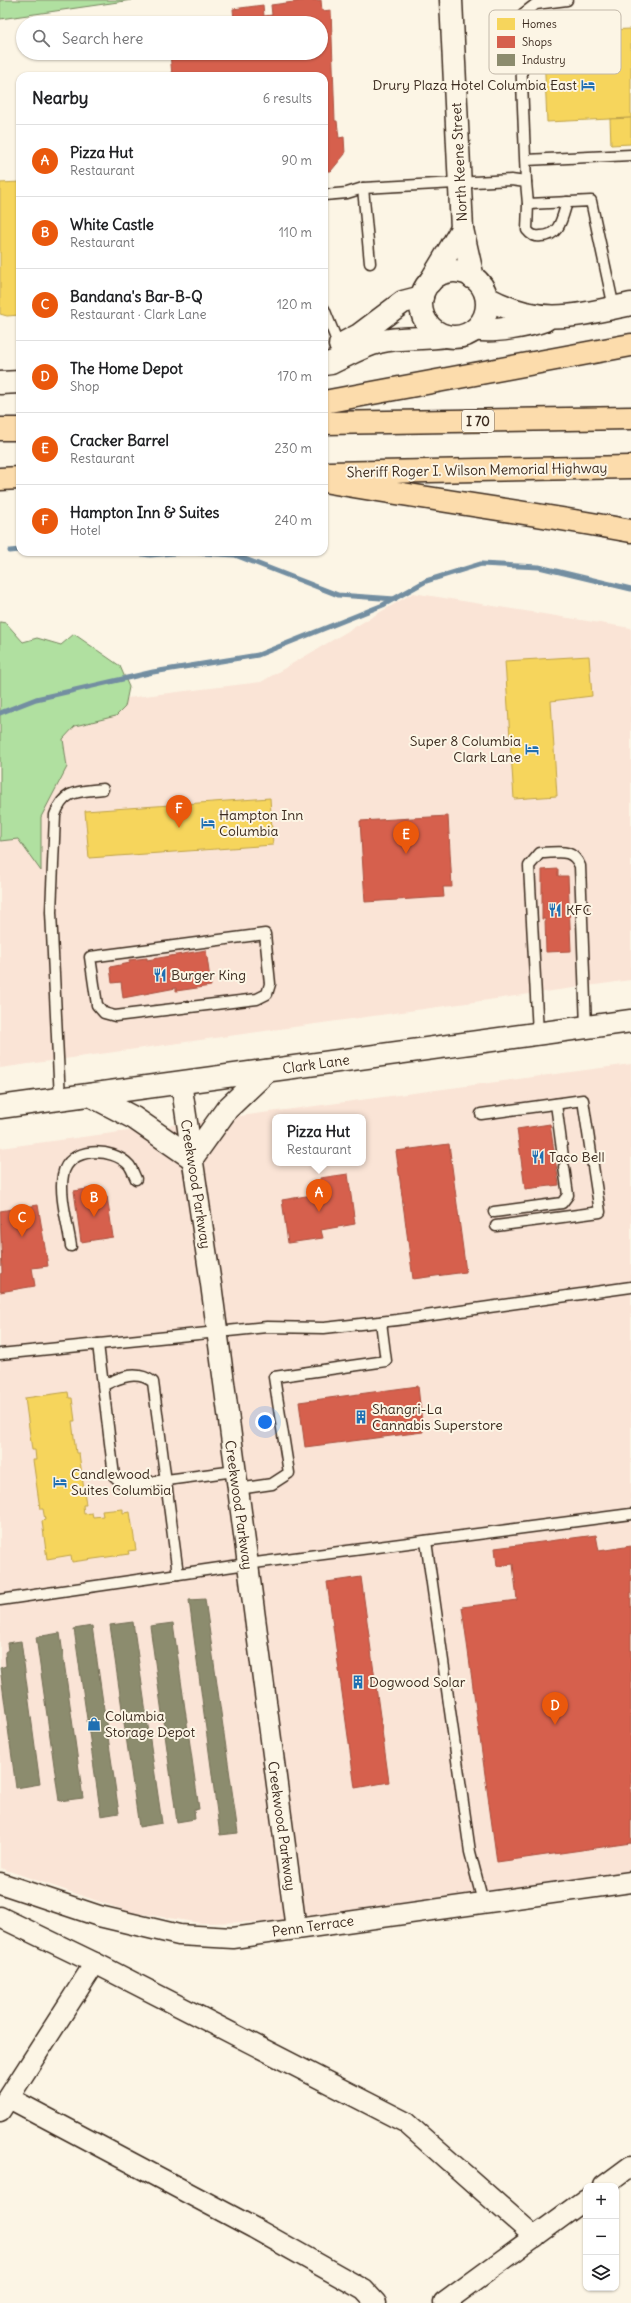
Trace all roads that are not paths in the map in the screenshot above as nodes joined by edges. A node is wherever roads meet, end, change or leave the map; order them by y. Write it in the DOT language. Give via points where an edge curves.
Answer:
graph roads {
  1 [pos="451,0"];
  2 [pos="567,0"];
  3 [pos="528,10"];
  4 [pos="522,74"];
  5 [pos="631,155"];
  6 [pos="526,160"];
  7 [pos="526,182"];
  8 [pos="460,183"];
  9 [pos="363,188"];
  10 [pos="328,195"];
  11 [pos="567,202"];
  12 [pos="528,204"];
  13 [pos="462,229"];
  14 [pos="370,263"];
  15 [pos="473,278"];
  16 [pos="426,290"];
  17 [pos="487,298"];
  18 [pos="623,306"];
  19 [pos="550,318"];
  20 [pos="476,329"];
  21 [pos="328,330"];
  22 [pos="446,336"];
  23 [pos="631,345"];
  24 [pos="332,350"];
  25 [pos="328,363"];
  26 [pos="16,382"];
  27 [pos="0,383"];
  28 [pos="328,401"];
  29 [pos="631,418"];
  30 [pos="328,424"];
  31 [pos="0,429"];
  32 [pos="16,429"];
  33 [pos="631,467"];
  34 [pos="328,473"];
  35 [pos="16,478"];
  36 [pos="0,479"];
  37 [pos="328,482"];
  38 [pos="631,531"];
  39 [pos="103,789"];
  40 [pos="171,1009"];
  41 [pos="631,1020"];
  42 [pos="586,1027"];
  43 [pos="538,1033"];
  44 [pos="267,1071"];
  45 [pos="180,1082"];
  46 [pos="90,1095"];
  47 [pos="60,1099"];
  48 [pos="556,1104"];
  49 [pos="0,1107"];
  50 [pos="481,1114"];
  51 [pos="563,1157"];
  52 [pos="192,1158"];
  53 [pos="564,1167"];
  54 [pos="136,1179"];
  55 [pos="494,1212"];
  56 [pos="496,1226"];
  57 [pos="71,1246"];
  58 [pos="631,1287"];
  59 [pos="381,1322"];
  60 [pos="216,1333"];
  61 [pos="98,1344"];
  62 [pos="0,1354"];
  63 [pos="104,1385"];
  64 [pos="166,1480"];
  65 [pos="236,1480"];
  66 [pos="631,1514"];
  67 [pos="426,1541"];
  68 [pos="247,1564"];
  69 [pos="178,1574"];
  70 [pos="0,1600"];
  71 [pos="631,1882"];
  72 [pos="0,1883"];
  73 [pos="483,1902"];
  74 [pos="0,1917"];
  75 [pos="296,1929"];
  76 [pos="96,1963"];
  77 [pos="4,2104"];
  78 [pos="631,2166"];
  79 [pos="608,2183"];
  80 [pos="583,2201"];
  81 [pos="535,2237"];
  82 [pos="376,2303"];
  83 [pos="444,2303"];
  1 -- 8 [label="street, North Keene Street"];
  2 -- 3 [label="lane" via="536,4"];
  4 -- 6 [label="lane"];
  5 -- 6 [label="lane"];
  6 -- 7 [label="lane"];
  7 -- 8 [label="lane" via="511,180"];
  7 -- 12 [label="lane"];
  8 -- 9 [label="lane"];
  8 -- 13 [label="street, North Keene Street"];
  9 -- 10 [label="lane"];
  9 -- 14 [label="lane"];
  11 -- 12 [label="lane"];
  11 -- 12 [label="lane" via="557,231 551,236 531,235 527,230"];
  11 -- 18 [label="lane" via="591,201"];
  13 -- 15 [label="street, North Keene Street"];
  13 -- 16 [label="street, North Keene Street"];
  15 -- 16 [label="street" via="457,272 447,272 437,276"];
  15 -- 17 [label="street" via="483,288"];
  16 -- 22 [label="street" via="422,312 426,322"];
  16 -- 24 [label="street" via="403,302 359,335"];
  17 -- 19 [label="street" via="500,305"];
  17 -- 20 [label="street" via="487,309"];
  18 -- 19 [label="street"];
  19 -- 20 [label="street" via="536,324 486,332"];
  20 -- 22 [label="street" via="466,335"];
  21 -- 24 [label="lane"];
  22 -- 25 [label="street" via="414,336 378,342"];
  23 -- 28 [label="highway"];
  26 -- 27 [label="street"];
  29 -- 30 [label="highway, I 70"];
  31 -- 32 [label="highway"];
  33 -- 34 [label="highway, Sheriff Roger I. Wilson Memorial Highway"];
  35 -- 36 [label="highway"];
  37 -- 38 [label="highway" via="417,498 548,515"];
  39 -- 47 [label="lane" via="74,792 59,804 55,815 51,912"];
  40 -- 40 [label="lane" via="257,999 267,994 270,984 265,934 90,957 97,1005 104,1013 115,1016"];
  41 -- 42 [label="street, Clark Lane"];
  42 -- 43 [label="street, Clark Lane"];
  42 -- 43 [label="lane" via="580,866 576,856 569,852 540,853 529,866"];
  43 -- 44 [label="street, Clark Lane"];
  44 -- 45 [label="street, Clark Lane"];
  44 -- 52 [label="street" via="227,1109"];
  45 -- 46 [label="street, Clark Lane"];
  45 -- 52 [label="street, Creekwood Parkway"];
  46 -- 47 [label="street, Clark Lane"];
  46 -- 52 [label="street" via="134,1118"];
  47 -- 49 [label="street, Clark Lane"];
  48 -- 50 [label="lane"];
  48 -- 51 [label="lane"];
  48 -- 56 [label="lane" via="583,1100 600,1212"];
  52 -- 60 [label="street, Creekwood Parkway"];
  53 -- 55 [label="lane" via="568,1195 562,1203"];
  54 -- 57 [label="lane" via="130,1165 107,1152 92,1152 75,1157 66,1166 63,1191"];
  58 -- 59 [label="lane"];
  59 -- 60 [label="lane" via="324,1328 267,1326"];
  59 -- 65 [label="lane" via="386,1361 274,1377 289,1473 272,1484"];
  60 -- 61 [label="lane"];
  60 -- 65 [label="street, Creekwood Parkway"];
  61 -- 62 [label="lane"];
  61 -- 63 [label="lane"];
  63 -- 64 [label="lane" via="114,1476 123,1484"];
  63 -- 64 [label="lane" via="131,1375 146,1376 153,1382"];
  64 -- 65 [label="lane"];
  64 -- 69 [label="lane"];
  65 -- 68 [label="street, Creekwood Parkway"];
  66 -- 67 [label="lane"];
  67 -- 68 [label="lane"];
  67 -- 73 [label="lane" via="470,1852"];
  68 -- 69 [label="lane"];
  68 -- 75 [label="street, Creekwood Parkway"];
  69 -- 70 [label="lane"];
  71 -- 73 [label="street, Penn Terrace"];
  72 -- 75 [label="street, Penn Terrace" via="99,1916 179,1934 232,1938"];
  73 -- 75 [label="street, Penn Terrace"];
  74 -- 76 [label="street"];
  76 -- 77 [label="street"];
  76 -- 81 [label="street" via="405,2122"];
  77 -- 82 [label="street" via="254,2228 364,2290"];
  78 -- 79 [label="street"];
  80 -- 81 [label="street"];
  81 -- 83 [label="street"];
}
